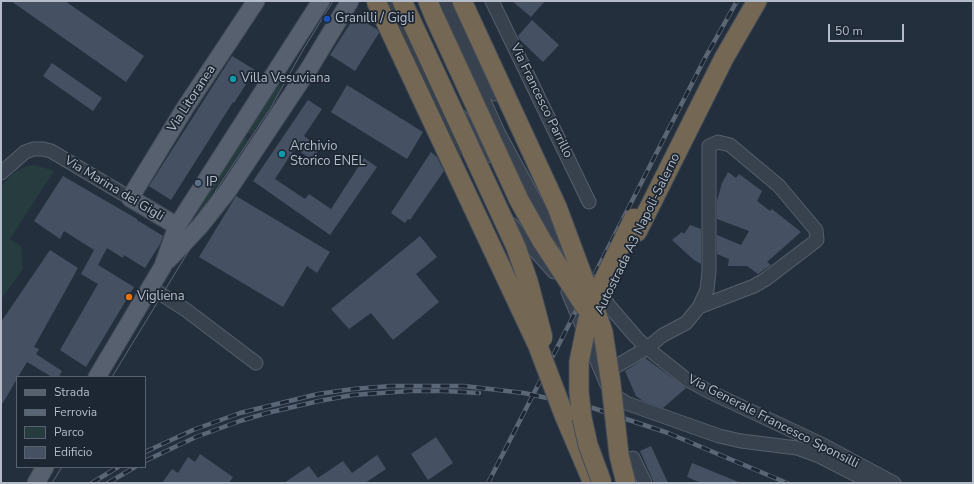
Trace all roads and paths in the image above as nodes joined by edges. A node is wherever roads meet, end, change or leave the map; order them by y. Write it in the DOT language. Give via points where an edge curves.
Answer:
graph roads {
  1 [pos="256,1"];
  2 [pos="321,1"];
  3 [pos="363,1"];
  4 [pos="376,1"];
  5 [pos="381,1"];
  6 [pos="389,1"];
  7 [pos="402,1"];
  8 [pos="428,1"];
  9 [pos="439,1"];
  10 [pos="450,1"];
  11 [pos="462,1"];
  12 [pos="492,1"];
  13 [pos="746,1"];
  14 [pos="757,1"];
  15 [pos="348,5"];
  16 [pos="1,172"];
  17 [pos="130,198"];
  18 [pos="589,202"];
  19 [pos="210,214"];
  20 [pos="635,225"];
  21 [pos="177,226"];
  22 [pos="565,244"];
  23 [pos="163,265"];
  24 [pos="150,287"];
  25 [pos="568,291"];
  26 [pos="699,307"];
  27 [pos="647,348"];
  28 [pos="256,363"];
  29 [pos="605,369"];
  30 [pos="98,376"];
  31 [pos="564,415"];
  32 [pos="634,458"];
  33 [pos="44,468"];
  34 [pos="36,483"];
  35 [pos="593,483"];
  36 [pos="602,483"];
  37 [pos="609,483"];
  38 [pos="626,483"];
  39 [pos="645,483"];
  40 [pos="872,483"];
  41 [pos="894,483"];
  1 -- 17 [label="main road, Via Litoranea" via="185,108"];
  2 -- 21 [label="main road"];
  3 -- 15 [label="main road"];
  4 -- 31 [label="highway, bridge" via="538,346"];
  5 -- 25 [label="street" via="396,15 434,87 478,137 515,188"];
  6 -- 25 [label="street, bridge" via="474,176"];
  7 -- 31 [label="highway, bridge" via="516,247 528,281"];
  8 -- 29 [label="highway, bridge" via="519,200 542,241 591,316"];
  9 -- 22 [label="street" via="498,132 544,217"];
  10 -- 22 [label="street" via="552,211"];
  11 -- 29 [label="highway, bridge" via="563,223 603,332"];
  12 -- 18 [label="street, Via Francesco Parrillo"];
  13 -- 20 [label="highway, Autostrada A3 Napoli-Salerno" via="723,41"];
  14 -- 20 [label="highway, Autostrada A3 Napoli-Salerno"];
  15 -- 19 [label="main road" via="310,67"];
  16 -- 17 [label="street, Via Marina dei Gigli" via="25,152 43,149 51,151"];
  17 -- 21 [label="main road, Via Marina dei Gigli"];
  19 -- 21 [label="main road"];
  19 -- 23 [label="main road"];
  20 -- 36 [label="highway, Autostrada A3 Napoli-Salerno, bridge" via="595,298 580,362 579,392 582,418 588,445"];
  20 -- 37 [label="highway, Autostrada A3 Napoli-Salerno, bridge" via="600,309 589,355 587,381 594,444"];
  21 -- 23 [label="main road" via="178,239"];
  22 -- 27 [label="street, Via Generale Francesco Sponsilli" via="610,307"];
  23 -- 24 [label="main road"];
  24 -- 28 [label="street" via="186,310"];
  24 -- 30 [label="main road"];
  25 -- 29 [label="street, Via Generale Francesco Sponsilli"];
  26 -- 26 [label="street" via="754,286 817,240 816,230 779,186 730,145 718,142 708,146 709,271 707,290"];
  26 -- 27 [label="street" via="686,323 663,335"];
  27 -- 29 [label="street"];
  27 -- 41 [label="street, Via Generale Francesco Sponsilli" via="686,379 823,445"];
  29 -- 38 [label="highway, bridge"];
  29 -- 40 [label="street, Via Generale Francesco Sponsilli" via="613,392 626,403 719,436 797,448 819,456"];
  31 -- 35 [label="highway"];
  32 -- 39 [label="street"];
  33 -- 34 [label="main road"];
}
